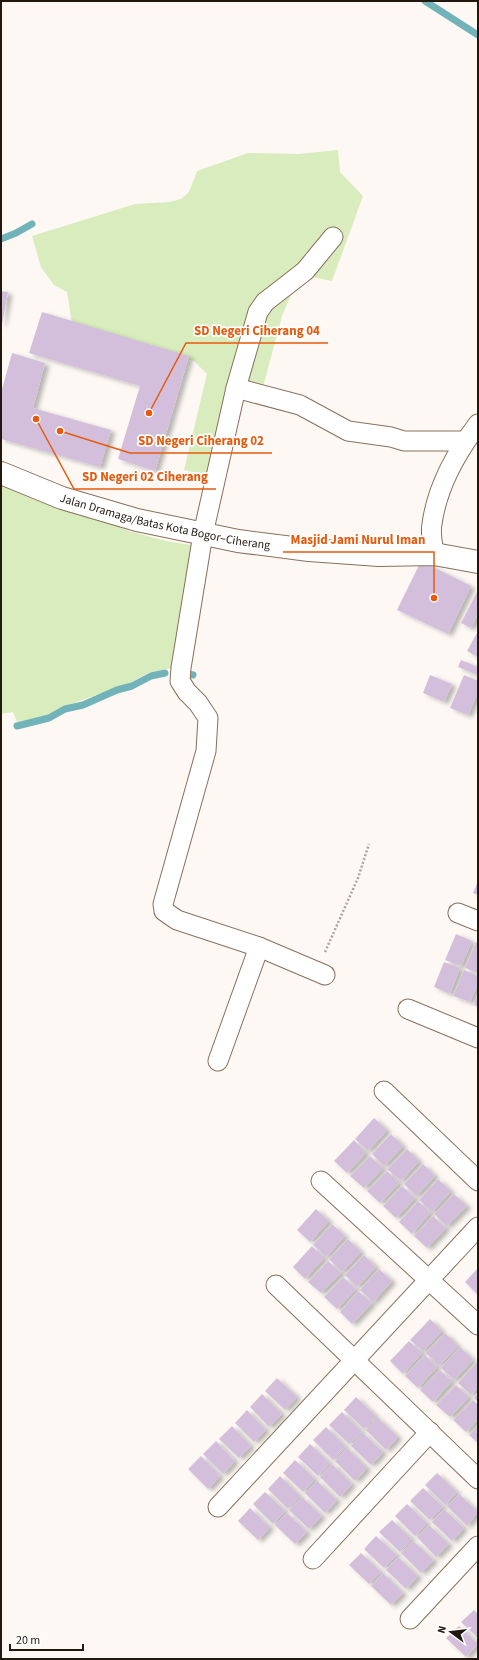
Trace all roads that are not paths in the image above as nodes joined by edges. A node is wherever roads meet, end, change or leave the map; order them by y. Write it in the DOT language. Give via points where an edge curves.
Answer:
graph roads {
  1 [pos="333,237"];
  2 [pos="236,388"];
  3 [pos="478,424"];
  4 [pos="465,441"];
  5 [pos="1,473"];
  6 [pos="203,534"];
  7 [pos="434,554"];
  8 [pos="478,562"];
  9 [pos="458,912"];
  10 [pos="478,921"];
  11 [pos="259,947"];
  12 [pos="320,973"];
  13 [pos="408,1009"];
  14 [pos="478,1038"];
  15 [pos="218,1061"];
  16 [pos="384,1091"];
  17 [pos="321,1181"];
  18 [pos="478,1181"];
  19 [pos="478,1226"];
  20 [pos="428,1280"];
  21 [pos="276,1285"];
  22 [pos="478,1325"];
  23 [pos="354,1360"];
  24 [pos="430,1432"];
  25 [pos="478,1479"];
  26 [pos="218,1508"];
  27 [pos="478,1546"];
  28 [pos="313,1559"];
  29 [pos="410,1619"];
  1 -- 2 [label="street" via="305,271 265,302 258,312"];
  2 -- 4 [label="street" via="300,405 348,431 404,441"];
  2 -- 6 [label="street"];
  3 -- 4 [label="street"];
  4 -- 7 [label="street" via="440,488 431,525"];
  5 -- 6 [label="street, Jalan Dramaga/Batas Kota Bogor–Ciherang" via="62,498 137,520"];
  6 -- 7 [label="street, Jalan Dramaga/Batas Kota Bogor–Ciherang" via="309,550 378,555"];
  6 -- 11 [label="street" via="180,681 208,718 206,751 163,904 164,911 177,920"];
  7 -- 8 [label="street, Jalan Dramaga/Batas Kota Bogor–Ciherang"];
  9 -- 10 [label="street"];
  11 -- 12 [label="street"];
  11 -- 15 [label="street"];
  13 -- 14 [label="street"];
  16 -- 18 [label="street"];
  17 -- 20 [label="street"];
  19 -- 20 [label="street"];
  20 -- 22 [label="street"];
  20 -- 23 [label="street"];
  21 -- 23 [label="street"];
  23 -- 24 [label="street"];
  23 -- 26 [label="street"];
  24 -- 25 [label="street"];
  24 -- 28 [label="street"];
  27 -- 29 [label="street"];
}
